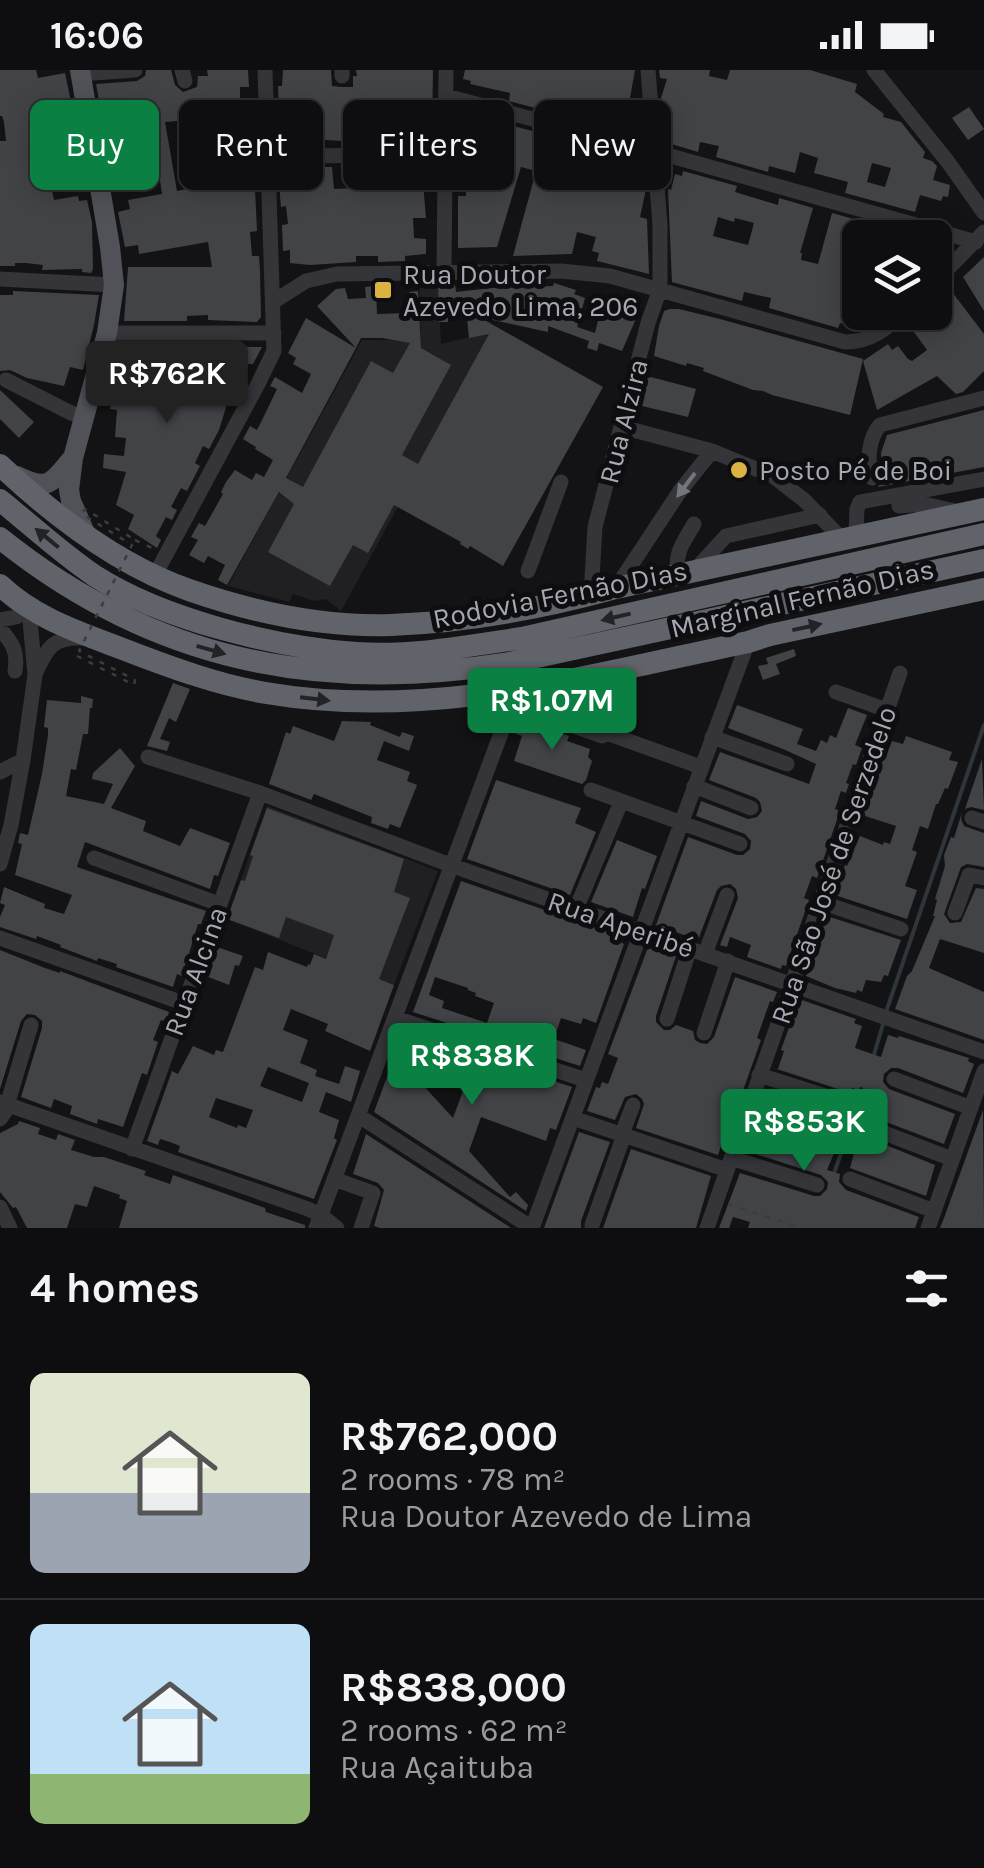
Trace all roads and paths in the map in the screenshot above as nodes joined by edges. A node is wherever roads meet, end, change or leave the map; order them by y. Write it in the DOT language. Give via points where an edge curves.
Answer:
graph roads {
  1 [pos="135,70"];
  2 [pos="265,70"];
  3 [pos="446,70"];
  4 [pos="648,70"];
  5 [pos="858,70"];
  6 [pos="80,72"];
  7 [pos="877,73"];
  8 [pos="446,96"];
  9 [pos="266,100"];
  10 [pos="446,100"];
  11 [pos="650,100"];
  12 [pos="534,119"];
  13 [pos="671,155"];
  14 [pos="269,190"];
  15 [pos="445,190"];
  16 [pos="657,190"];
  17 [pos="984,213"];
  18 [pos="980,237"];
  19 [pos="952,265"];
  20 [pos="444,272"];
  21 [pos="0,279"];
  22 [pos="114,284"];
  23 [pos="660,289"];
  24 [pos="273,302"];
  25 [pos="883,330"];
  26 [pos="107,332"];
  27 [pos="274,333"];
  28 [pos="6,380"];
  29 [pos="984,398"];
  30 [pos="84,417"];
  31 [pos="622,427"];
  32 [pos="712,451"];
  33 [pos="72,458"];
  34 [pos="4,468"];
  35 [pos="872,478"];
  36 [pos="984,479"];
  37 [pos="562,482"];
  38 [pos="879,499"];
  39 [pos="0,500"];
  40 [pos="974,512"];
  41 [pos="820,514"];
  42 [pos="694,524"];
  43 [pos="984,534"];
  44 [pos="86,535"];
  45 [pos="849,537"];
  46 [pos="0,538"];
  47 [pos="984,560"];
  48 [pos="160,565"];
  49 [pos="528,571"];
  50 [pos="686,573"];
  51 [pos="0,585"];
  52 [pos="616,588"];
  53 [pos="984,589"];
  54 [pos="591,595"];
  55 [pos="28,609"];
  56 [pos="0,620"];
  57 [pos="0,630"];
  58 [pos="100,640"];
  59 [pos="748,642"];
  60 [pos="76,656"];
  61 [pos="8,669"];
  62 [pos="900,673"];
  63 [pos="35,675"];
  64 [pos="836,692"];
  65 [pos="887,710"];
  66 [pos="712,738"];
  67 [pos="148,757"];
  68 [pos="23,760"];
  69 [pos="787,764"];
  70 [pos="701,767"];
  71 [pos="0,772"];
  72 [pos="694,786"];
  73 [pos="591,790"];
  74 [pos="260,794"];
  75 [pos="621,802"];
  76 [pos="750,808"];
  77 [pos="680,822"];
  78 [pos="740,844"];
  79 [pos="94,858"];
  80 [pos="0,864"];
  81 [pos="453,866"];
  82 [pos="979,876"];
  83 [pos="727,894"];
  84 [pos="820,902"];
  85 [pos="219,904"];
  86 [pos="576,908"];
  87 [pos="956,913"];
  88 [pos="901,929"];
  89 [pos="640,931"];
  90 [pos="0,938"];
  91 [pos="698,951"];
  92 [pos="728,962"];
  93 [pos="791,984"];
  94 [pos="183,1003"];
  95 [pos="396,1018"];
  96 [pos="667,1020"];
  97 [pos="31,1025"];
  98 [pos="704,1034"];
  99 [pos="384,1049"];
  100 [pos="984,1052"];
  101 [pos="984,1071"];
  102 [pos="759,1075"];
  103 [pos="894,1079"];
  104 [pos="465,1080"];
  105 [pos="586,1080"];
  106 [pos="844,1102"];
  107 [pos="633,1105"];
  108 [pos="2,1108"];
  109 [pos="971,1108"];
  110 [pos="359,1116"];
  111 [pos="573,1118"];
  112 [pos="866,1126"];
  113 [pos="623,1135"];
  114 [pos="132,1149"];
  115 [pos="952,1159"];
  116 [pos="729,1164"];
  117 [pos="334,1179"];
  118 [pos="850,1179"];
  119 [pos="817,1185"];
  120 [pos="717,1200"];
  121 [pos="0,1207"];
  122 [pos="934,1211"];
  123 [pos="319,1221"];
  124 [pos="592,1225"];
  125 [pos="10,1228"];
  126 [pos="337,1228"];
  127 [pos="361,1228"];
  128 [pos="532,1228"];
  129 [pos="707,1228"];
  130 [pos="802,1228"];
  131 [pos="928,1228"];
  1 -- 6 [label="street"];
  2 -- 9 [label="street"];
  3 -- 8 [label="street"];
  4 -- 11 [label="street, Rua Alzira"];
  5 -- 7 [label="street"];
  6 -- 22 [label="main road"];
  7 -- 17 [label="street"];
  8 -- 10 [label="street"];
  8 -- 12 [label="street"];
  13 -- 18 [label="street"];
  14 -- 24 [label="street"];
  15 -- 20 [label="street"];
  16 -- 23 [label="street, Rua Alzira"];
  18 -- 19 [label="street"];
  20 -- 23 [label="street" via="562,271"];
  20 -- 24 [label="street" via="315,278"];
  21 -- 22 [label="street"];
  22 -- 26 [label="main road"];
  23 -- 25 [label="street" via="844,342"];
  23 -- 31 [label="street, Rua Alzira"];
  24 -- 27 [label="street"];
  26 -- 27 [label="street"];
  26 -- 30 [label="main road"];
  27 -- 48 [label="street" via="260,382"];
  28 -- 30 [label="street"];
  29 -- 35 [label="street" via="880,426 869,457"];
  30 -- 33 [label="main road"];
  31 -- 32 [label="street"];
  31 -- 54 [label="street, Rua Alzira" via="595,527"];
  32 -- 41 [label="street" via="773,476"];
  32 -- 52 [label="street, one-way"];
  33 -- 34 [label="main road" via="41,485"];
  33 -- 44 [label="main road" via="71,502"];
  34 -- 44 [label="highway, Marginal Fernão Dias"];
  36 -- 38 [label="street"];
  37 -- 49 [label="street"];
  38 -- 40 [label="street" via="884,508 914,503"];
  38 -- 45 [label="street" via="858,504"];
  43 -- 39 [label="highway, Rodovia Fernão Dias, one-way" via="522,638 357,653 238,634 181,616 95,576"];
  40 -- 45 [label="highway, Marginal Fernão Dias"];
  41 -- 45 [label="street"];
  41 -- 50 [label="street" via="726,536"];
  42 -- 50 [label="street" via="676,564"];
  44 -- 48 [label="highway, Marginal Fernão Dias"];
  45 -- 50 [label="highway, Marginal Fernão Dias"];
  46 -- 47 [label="highway, Rodovia Fernão Dias, one-way" via="84,597 160,633 258,662 364,675 509,663"];
  48 -- 54 [label="highway, Marginal Fernão Dias" via="188,590 338,623 479,616"];
  48 -- 60 [label="path, bridge" via="85,508 82,514 132,544 79,652 134,684"];
  50 -- 52 [label="highway, Marginal Fernão Dias"];
  51 -- 55 [label="highway, Marginal Fernão Dias"];
  52 -- 54 [label="highway, Marginal Fernão Dias"];
  59 -- 53 [label="highway, Marginal Fernão Dias, one-way"];
  55 -- 56 [label="street"];
  55 -- 58 [label="highway, Marginal Fernão Dias"];
  55 -- 63 [label="street"];
  57 -- 61 [label="street" via="16,650"];
  58 -- 59 [label="highway, Marginal Fernão Dias, one-way" via="265,693 390,702 536,686"];
  58 -- 63 [label="street" via="57,642"];
  59 -- 66 [label="street"];
  61 -- 63 [label="street"];
  62 -- 65 [label="street, Rua São José de Serzedelo"];
  63 -- 68 [label="street"];
  64 -- 65 [label="street"];
  65 -- 84 [label="street, Rua São José de Serzedelo"];
  66 -- 69 [label="street"];
  66 -- 70 [label="street"];
  67 -- 74 [label="street, Rua Aperibé"];
  68 -- 71 [label="street"];
  68 -- 80 [label="street"];
  70 -- 72 [label="street"];
  70 -- 81 [label="street" via="522,708 502,728"];
  72 -- 76 [label="street"];
  72 -- 77 [label="street"];
  73 -- 75 [label="street"];
  74 -- 81 [label="street, Rua Aperibé"];
  74 -- 85 [label="street, Rua Alcina"];
  75 -- 77 [label="street"];
  75 -- 86 [label="street"];
  77 -- 78 [label="street"];
  77 -- 89 [label="street"];
  79 -- 85 [label="street"];
  81 -- 86 [label="street, Rua Aperibé"];
  81 -- 95 [label="street"];
  82 -- 87 [label="street" via="968,877"];
  83 -- 91 [label="street"];
  84 -- 88 [label="street"];
  84 -- 93 [label="street, Rua São José de Serzedelo"];
  85 -- 94 [label="street, Rua Alcina"];
  86 -- 89 [label="street, Rua Aperibé"];
  89 -- 91 [label="street, Rua Aperibé"];
  89 -- 105 [label="street"];
  90 -- 94 [label="street"];
  91 -- 92 [label="street, Rua Aperibé"];
  91 -- 96 [label="street"];
  92 -- 93 [label="street, Rua Aperibé"];
  92 -- 98 [label="street"];
  93 -- 100 [label="street, Rua Aperibé"];
  93 -- 102 [label="street, Rua São José de Serzedelo"];
  94 -- 114 [label="street, Rua Alcina"];
  95 -- 99 [label="street"];
  95 -- 105 [label="street"];
  97 -- 108 [label="street"];
  99 -- 104 [label="street"];
  99 -- 110 [label="street"];
  101 -- 109 [label="street"];
  102 -- 106 [label="street"];
  102 -- 116 [label="street, Rua São José de Serzedelo"];
  103 -- 109 [label="street"];
  105 -- 111 [label="street"];
  107 -- 113 [label="street"];
  108 -- 114 [label="street"];
  109 -- 115 [label="street"];
  110 -- 117 [label="street"];
  110 -- 128 [label="street"];
  111 -- 113 [label="street"];
  111 -- 128 [label="street"];
  112 -- 115 [label="street"];
  113 -- 116 [label="street"];
  113 -- 124 [label="street"];
  114 -- 123 [label="street"];
  115 -- 122 [label="street"];
  116 -- 119 [label="street"];
  116 -- 120 [label="street, Rua São José de Serzedelo"];
  117 -- 123 [label="street"];
  117 -- 127 [label="street" via="373,1193"];
  118 -- 122 [label="street"];
  120 -- 129 [label="street, Rua São José de Serzedelo"];
  120 -- 130 [label="path"];
  121 -- 125 [label="street"];
  122 -- 131 [label="street"];
  123 -- 126 [label="street"];
}
